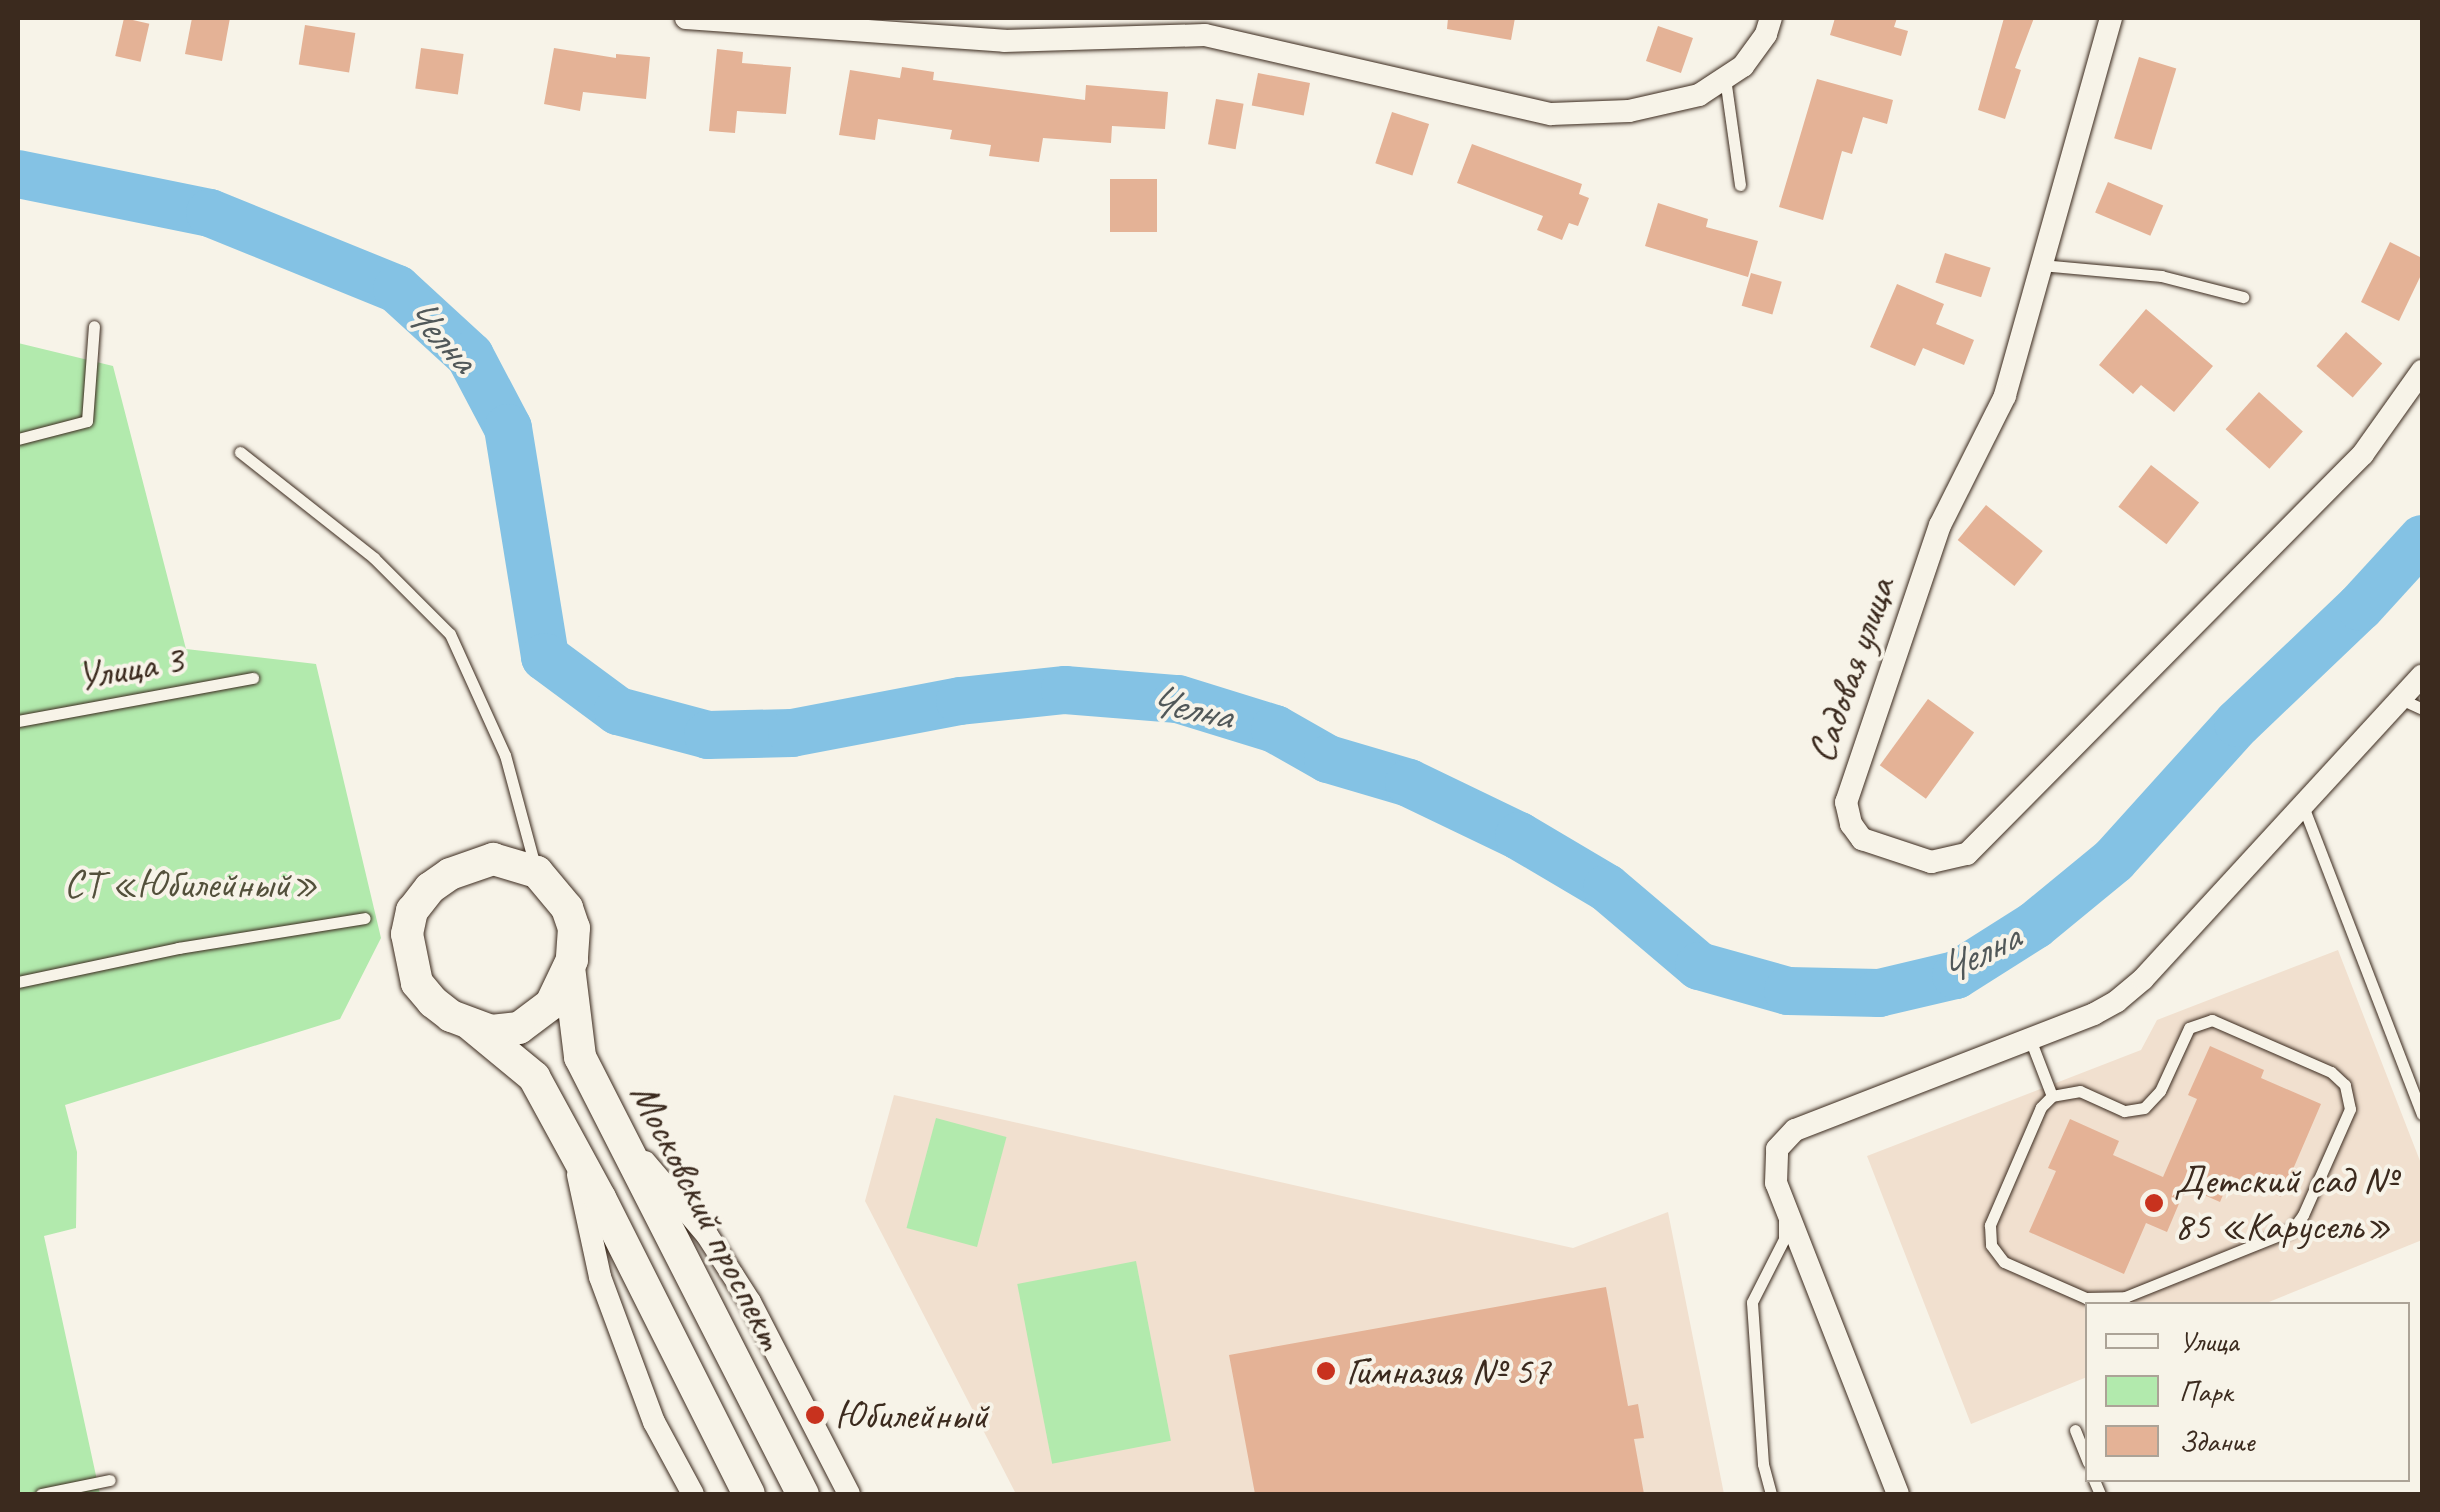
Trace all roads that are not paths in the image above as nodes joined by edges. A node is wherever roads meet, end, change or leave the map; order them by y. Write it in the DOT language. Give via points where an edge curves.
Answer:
graph roads {
  1 [pos="686,18"];
  2 [pos="1771,18"];
  3 [pos="2110,18"];
  4 [pos="1205,26"];
  5 [pos="1724,78"];
  6 [pos="1740,185"];
  7 [pos="2040,265"];
  8 [pos="2243,297"];
  9 [pos="94,326"];
  10 [pos="2422,371"];
  11 [pos="18,439"];
  12 [pos="240,452"];
  13 [pos="2422,676"];
  14 [pos="254,678"];
  15 [pos="2412,704"];
  16 [pos="18,721"];
  17 [pos="2303,806"];
  18 [pos="536,872"];
  19 [pos="364,918"];
  20 [pos="569,967"];
  21 [pos="18,982"];
  22 [pos="471,1025"];
  23 [pos="2030,1039"];
  24 [pos="2052,1096"];
  25 [pos="2422,1114"];
  26 [pos="616,1129"];
  27 [pos="572,1147"];
  28 [pos="1783,1200"];
  29 [pos="2075,1430"];
  30 [pos="2085,1455"];
  31 [pos="110,1480"];
  32 [pos="42,1494"];
  33 [pos="693,1494"];
  34 [pos="749,1494"];
  35 [pos="802,1494"];
  36 [pos="849,1494"];
  37 [pos="1771,1494"];
  38 [pos="1898,1494"];
  1 -- 4 [label="street" via="1004,41"];
  2 -- 5 [label="street" via="1743,66"];
  3 -- 7 [label="street, Садовая улица"];
  4 -- 5 [label="street" via="1552,114 1629,112 1699,95"];
  5 -- 6 [label="lane"];
  7 -- 8 [label="lane" via="2161,276"];
  7 -- 10 [label="street, Садовая улица" via="2005,396 1940,525 1846,802 1862,839 1931,862 1966,854 1980,841 2363,454"];
  9 -- 11 [label="lane" via="87,420"];
  12 -- 18 [label="lane" via="374,558 450,634 505,755"];
  13 -- 15 [label="street"];
  14 -- 16 [label="lane, Улица 3"];
  15 -- 17 [label="street"];
  17 -- 23 [label="street" via="2134,988 2094,1014"];
  17 -- 25 [label="lane"];
  18 -- 20 [label="main road, Московский проспект" via="574,928"];
  18 -- 22 [label="main road" via="493,859 471,864 430,888 412,911 406,934 416,982 451,1016"];
  19 -- 21 [label="lane"];
  20 -- 22 [label="main road, Московский проспект" via="539,1016 519,1028"];
  20 -- 26 [label="main road, Московский проспект" via="580,1057"];
  22 -- 27 [label="main road" via="534,1077"];
  23 -- 24 [label="lane"];
  23 -- 28 [label="street" via="1796,1130 1777,1149 1773,1164"];
  24 -- 24 [label="lane" via="1990,1226 1991,1244 2004,1262 2086,1298 2106,1300 2292,1230 2350,1110 2344,1085 2331,1072 2212,1020 2189,1028 2160,1092 2144,1108 2124,1110 2080,1091"];
  26 -- 35 [label="main road, Московский проспект"];
  26 -- 36 [label="street" via="706,1235 750,1302"];
  27 -- 33 [label="street" via="600,1277 654,1422"];
  27 -- 34 [label="main road"];
  28 -- 37 [label="lane" via="1784,1239 1752,1302 1762,1464"];
  28 -- 38 [label="street"];
  29 -- 30 [label="lane"];
  31 -- 32 [label="lane"];
}
